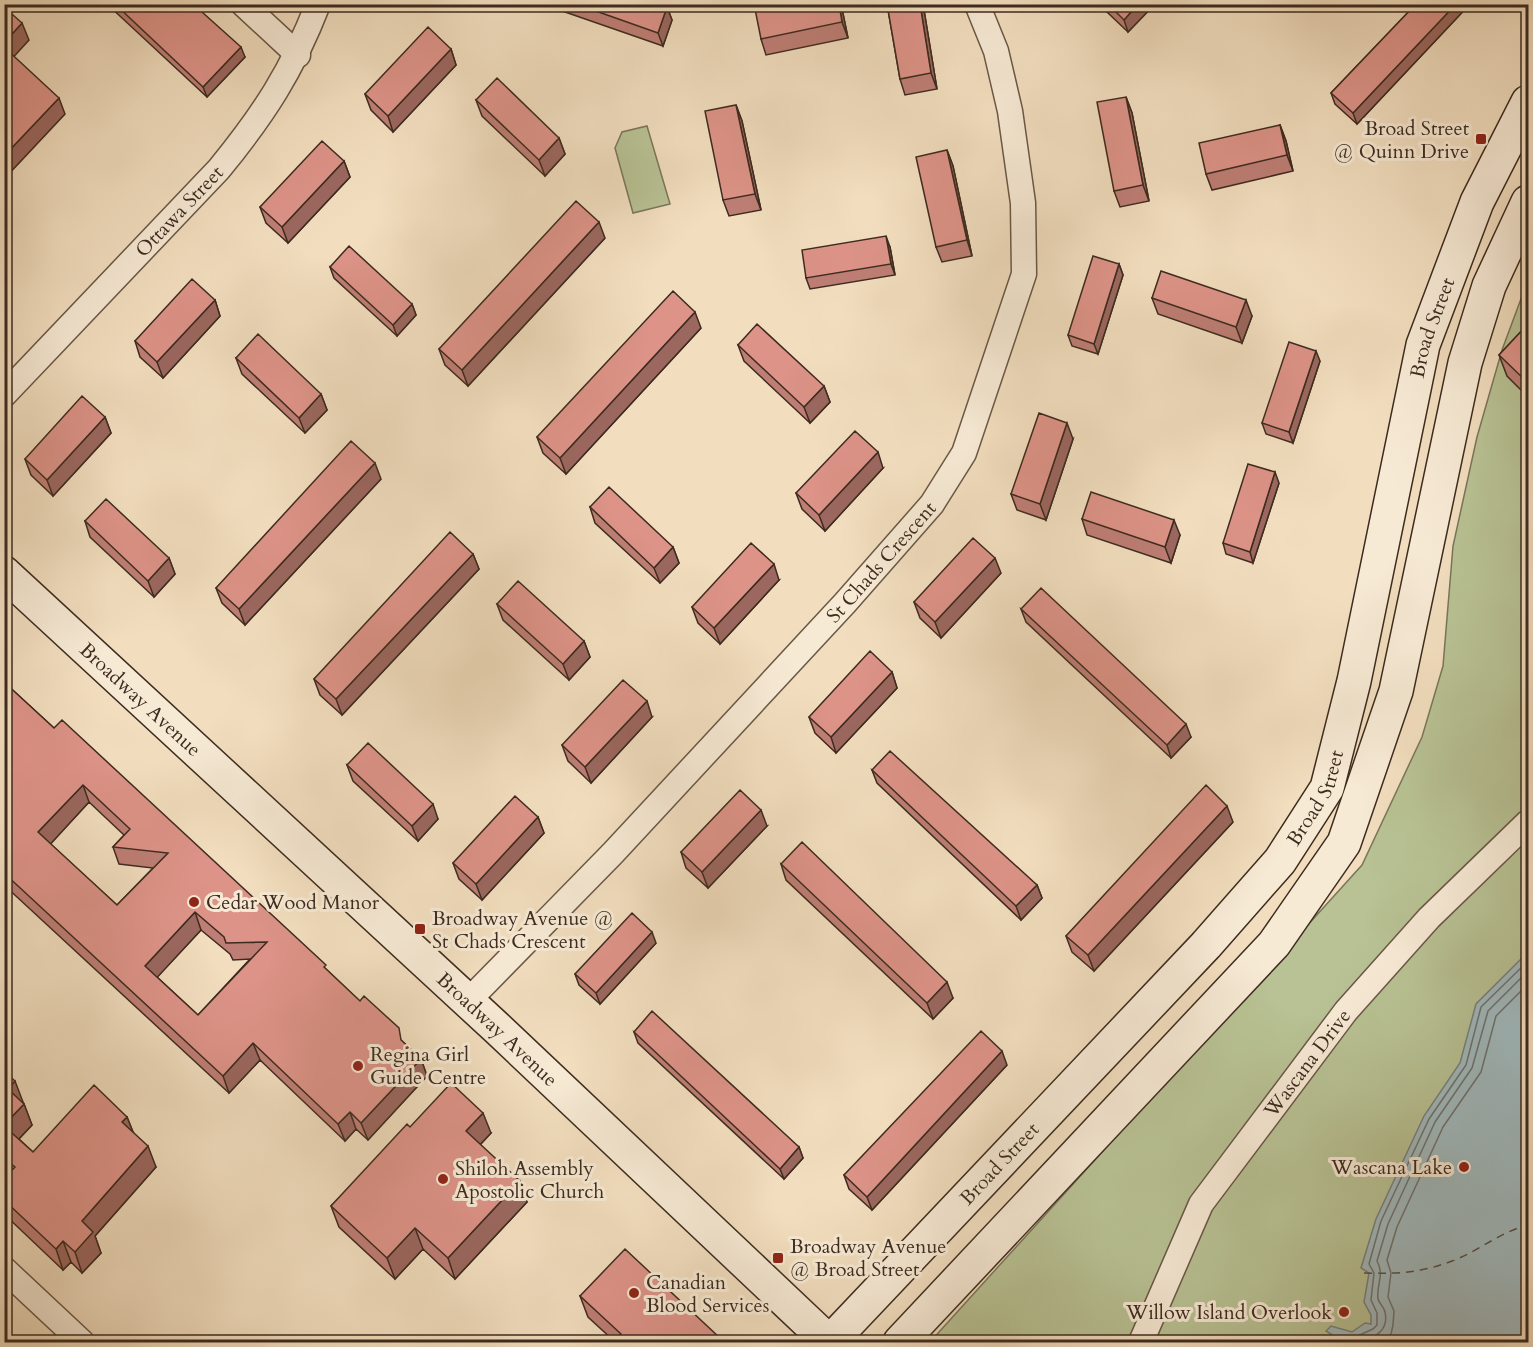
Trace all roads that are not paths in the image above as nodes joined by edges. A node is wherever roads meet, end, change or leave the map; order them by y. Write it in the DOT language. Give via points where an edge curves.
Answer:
graph roads {
  1 [pos="243,4"];
  2 [pos="318,4"];
  3 [pos="977,4"];
  4 [pos="298,55"];
  5 [pos="1528,102"];
  6 [pos="1528,202"];
  7 [pos="4,395"];
  8 [pos="4,573"];
  9 [pos="1528,822"];
  10 [pos="468,1001"];
  11 [pos="4,1269"];
  12 [pos="82,1342"];
  13 [pos="830,1342"];
  14 [pos="900,1342"];
  15 [pos="1141,1342"];
  1 -- 4 [label="street"];
  2 -- 4 [label="street, Ottawa Street"];
  3 -- 10 [label="street, St Chads Crescent" via="996,51 1010,111 1023,203 1024,274 964,453 932,504 845,603 613,853"];
  4 -- 7 [label="street, Ottawa Street" via="250,130 219,169"];
  5 -- 13 [label="main road, Broad Street" via="1477,202 1423,345 1354,681 1327,788 1280,861 1206,945"];
  6 -- 14 [label="main road, Broad Street" via="1489,286 1466,363 1396,692 1344,843 1274,944"];
  8 -- 10 [label="main road, Broadway Avenue"];
  9 -- 15 [label="street, Wascana Drive" via="1429,918 1346,1011 1201,1204"];
  10 -- 13 [label="main road, Broadway Avenue"];
  11 -- 12 [label="street"];
}
